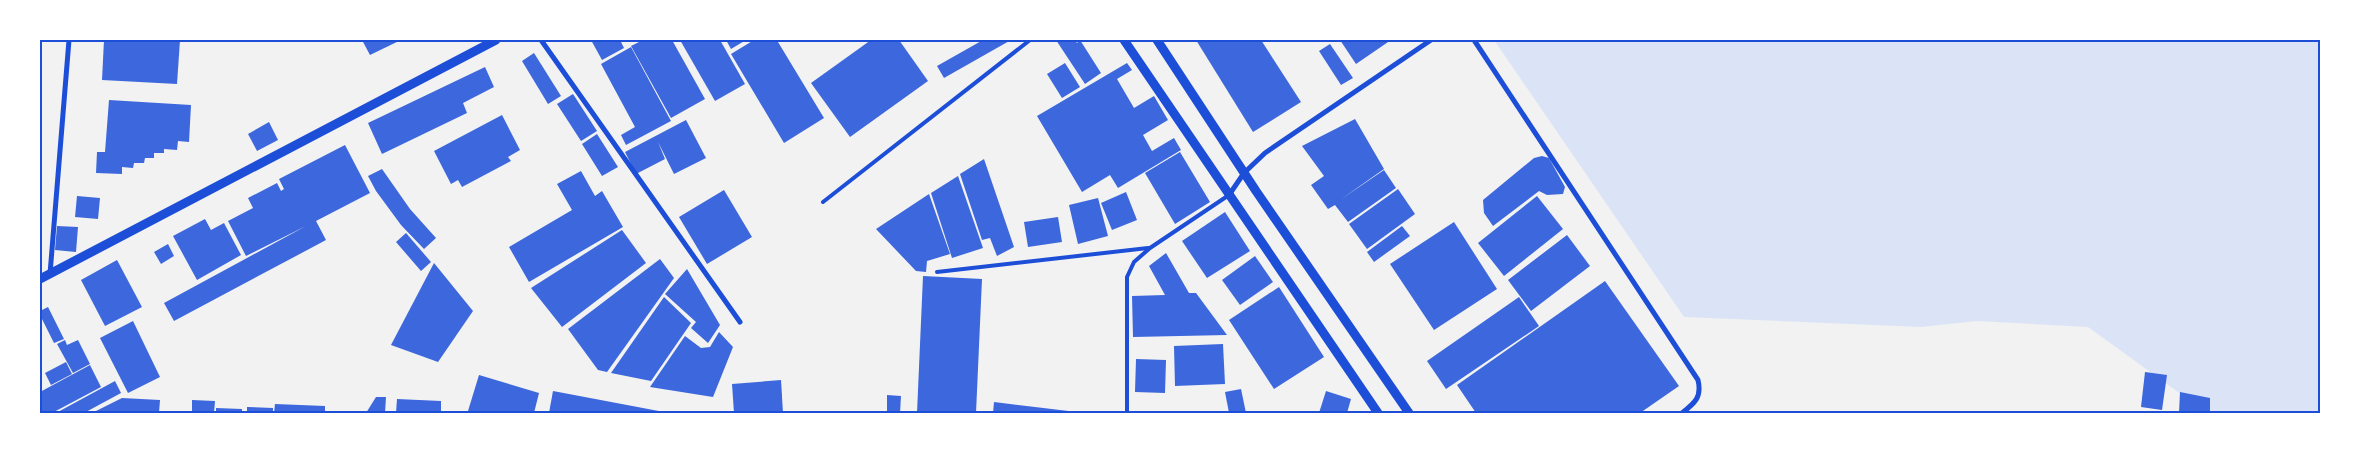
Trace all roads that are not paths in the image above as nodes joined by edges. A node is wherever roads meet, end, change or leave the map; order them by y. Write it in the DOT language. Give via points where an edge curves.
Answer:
graph roads {
  1 [pos="69,40"];
  2 [pos="496,40"];
  3 [pos="541,40"];
  4 [pos="1030,40"];
  5 [pos="1124,40"];
  6 [pos="1157,40"];
  7 [pos="1431,40"];
  8 [pos="1474,40"];
  9 [pos="1244,173"];
  10 [pos="1229,195"];
  11 [pos="823,202"];
  12 [pos="1150,248"];
  13 [pos="937,272"];
  14 [pos="50,275"];
  15 [pos="40,279"];
  16 [pos="740,322"];
  17 [pos="1127,413"];
  18 [pos="1378,413"];
  19 [pos="1409,413"];
  20 [pos="1682,413"];
  1 -- 14 [label="street"];
  2 -- 14 [label="street"];
  3 -- 16 [label="street"];
  4 -- 11 [label="lane"];
  5 -- 10 [label="street"];
  6 -- 9 [label="street"];
  7 -- 9 [label="street" via="1265,153"];
  8 -- 20 [label="street" via="1694,374 1700,396"];
  9 -- 10 [label="street"];
  9 -- 19 [label="street"];
  10 -- 12 [label="lane"];
  10 -- 18 [label="street"];
  12 -- 13 [label="lane"];
  12 -- 17 [label="lane" via="1134,262 1127,277"];
  14 -- 15 [label="street"];
}
